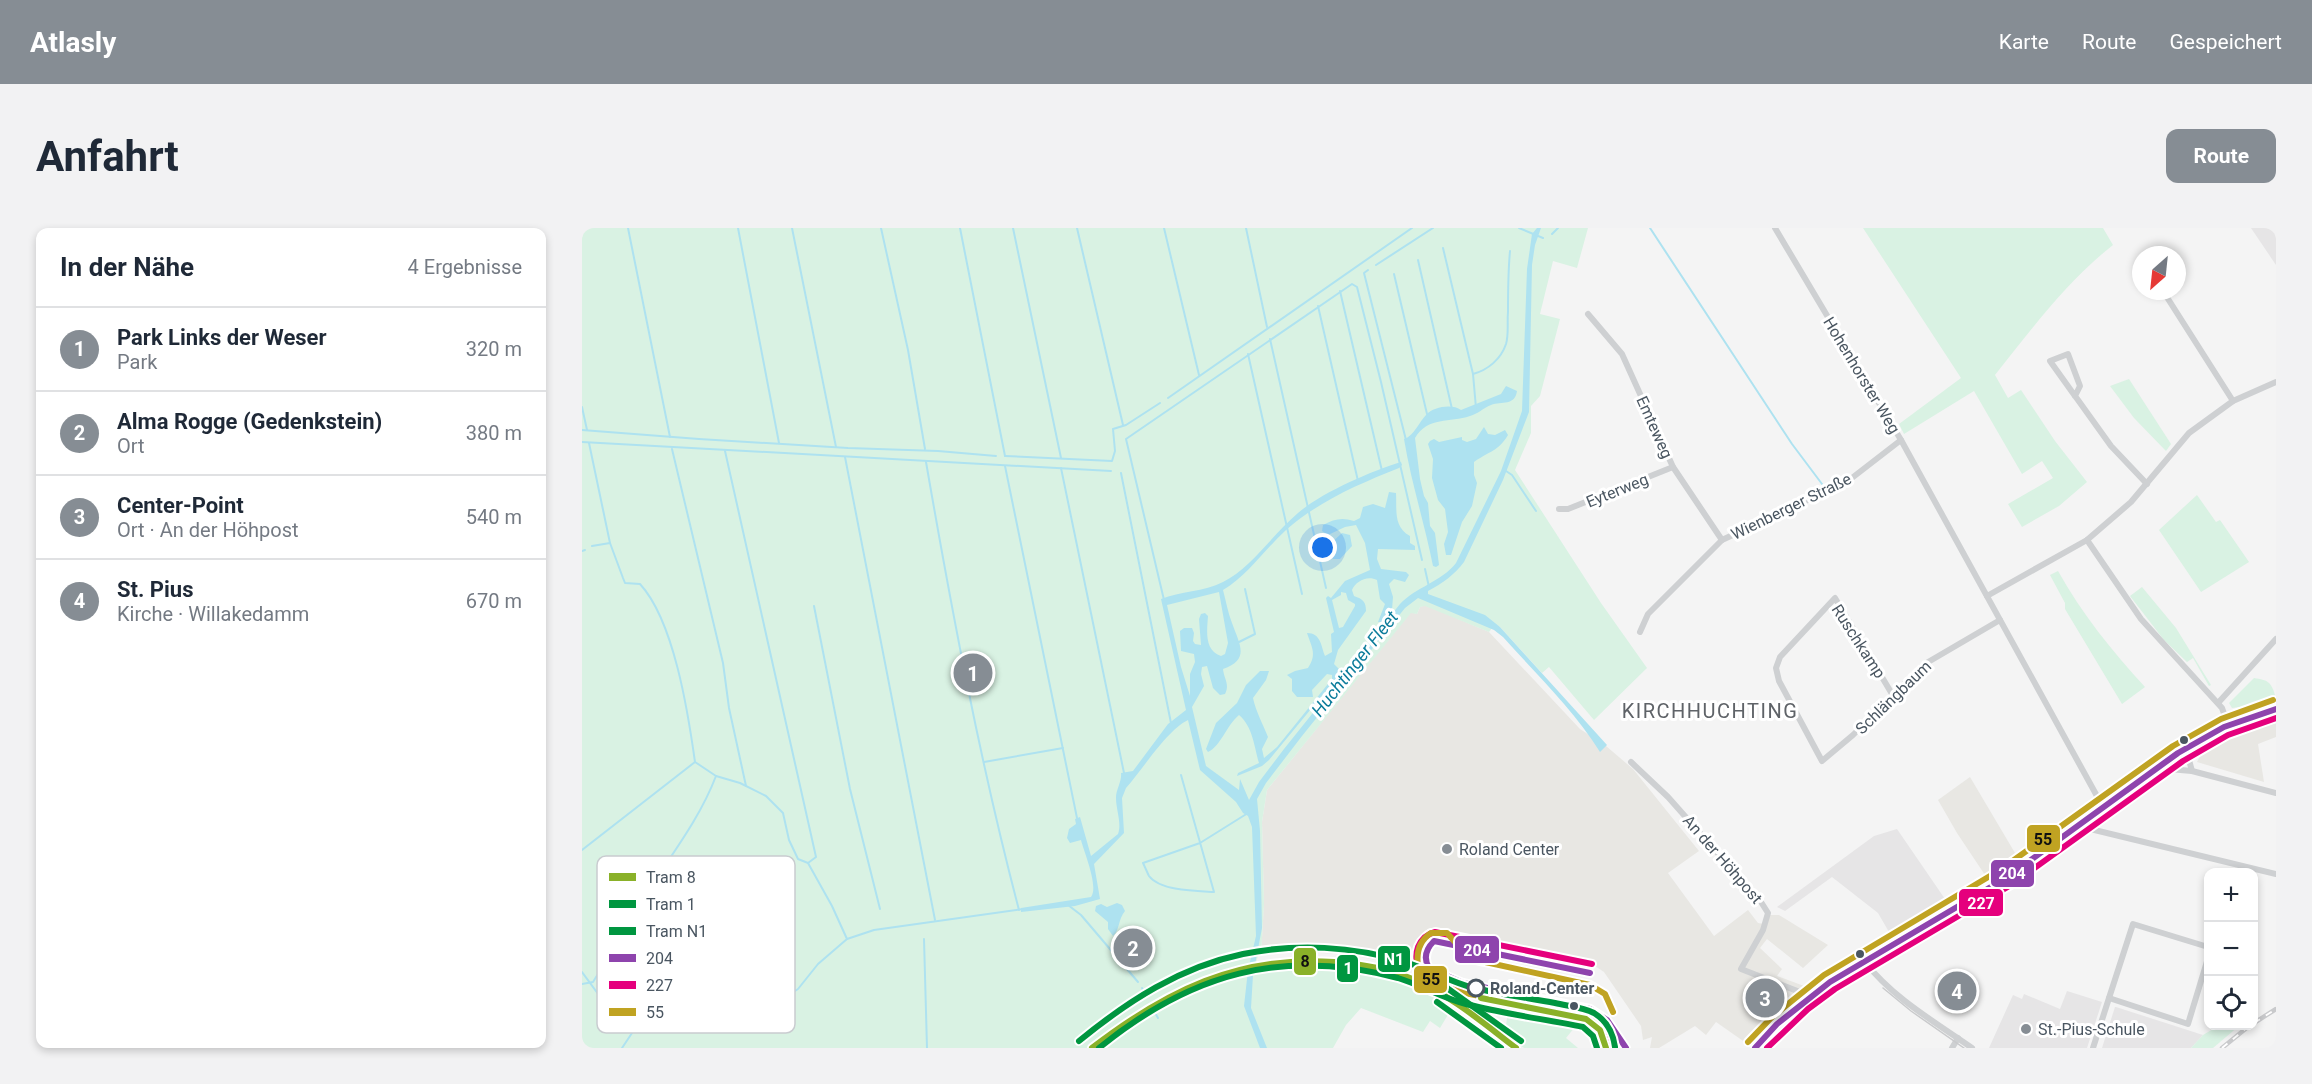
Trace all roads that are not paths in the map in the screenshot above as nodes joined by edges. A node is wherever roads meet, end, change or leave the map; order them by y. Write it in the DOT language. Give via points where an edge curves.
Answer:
graph roads {
  1 [pos="1775,228"];
  2 [pos="2169,300"];
  3 [pos="1588,314"];
  4 [pos="2276,382"];
  5 [pos="2074,396"];
  6 [pos="2233,401"];
  7 [pos="1901,440"];
  8 [pos="1673,467"];
  9 [pos="2147,483"];
  10 [pos="1559,509"];
  11 [pos="1722,540"];
  12 [pos="2087,540"];
  13 [pos="1987,596"];
  14 [pos="2000,620"];
  15 [pos="1640,632"];
  16 [pos="2276,639"];
  17 [pos="1893,694"];
  18 [pos="2218,703"];
  19 [pos="2276,709"];
  20 [pos="2228,725"];
  21 [pos="2189,747"];
  22 [pos="1631,762"];
  23 [pos="1822,762"];
  24 [pos="2157,768"];
  25 [pos="2192,771"];
  26 [pos="2276,793"];
  27 [pos="2103,807"];
  28 [pos="2078,826"];
  29 [pos="2276,874"];
  30 [pos="2204,946"];
  31 [pos="1866,962"];
  32 [pos="2204,971"];
  33 [pos="1809,996"];
  34 [pos="2109,998"];
  35 [pos="1958,1038"];
  36 [pos="1755,1048"];
  37 [pos="1953,1048"];
  38 [pos="1972,1048"];
  39 [pos="2093,1048"];
  1 -- 7 [label="street, Hohenhorster Weg"];
  2 -- 6 [label="street"];
  3 -- 8 [label="street, Emteweg" via="1622,354"];
  4 -- 6 [label="street"];
  5 -- 5 [label="street" via="2080,386 2068,354 2050,361"];
  5 -- 9 [label="street" via="2111,446"];
  6 -- 9 [label="street" via="2189,432"];
  7 -- 11 [label="street, Wienberger Straße" via="1848,481"];
  7 -- 13 [label="street, Hohenhorster Weg"];
  8 -- 10 [label="street, Eyterweg" via="1568,509"];
  8 -- 11 [label="street, Emteweg"];
  9 -- 12 [label="street"];
  11 -- 15 [label="street, Wienberger Straße" via="1648,614"];
  12 -- 13 [label="street"];
  12 -- 18 [label="street" via="2146,626"];
  13 -- 14 [label="street, Hohenhorster Weg"];
  14 -- 17 [label="street, Schlängbaum" via="1923,665"];
  14 -- 27 [label="street, Hohenhorster Weg"];
  16 -- 18 [label="street"];
  17 -- 23 [label="street, Schlängbaum"];
  17 -- 23 [label="street, Ruschkamp" via="1835,598 1780,657 1776,668 1785,695"];
  18 -- 20 [label="street"];
  19 -- 20 [label="main road"];
  20 -- 21 [label="main road"];
  21 -- 24 [label="main road"];
  21 -- 25 [label="street"];
  22 -- 33 [label="street, An der Höhpost" via="1668,797 1768,913 1741,969"];
  24 -- 25 [label="street"];
  24 -- 27 [label="main road"];
  25 -- 26 [label="street"];
  27 -- 28 [label="main road"];
  28 -- 29 [label="street"];
  28 -- 31 [label="main road" via="1976,897"];
  30 -- 34 [label="street" via="2133,924"];
  31 -- 33 [label="main road"];
  31 -- 35 [label="street" via="1907,1003"];
  32 -- 34 [label="street" via="2188,1024"];
  33 -- 36 [label="main road"];
  34 -- 39 [label="street"];
  35 -- 37 [label="street"];
  35 -- 38 [label="street"];
}
